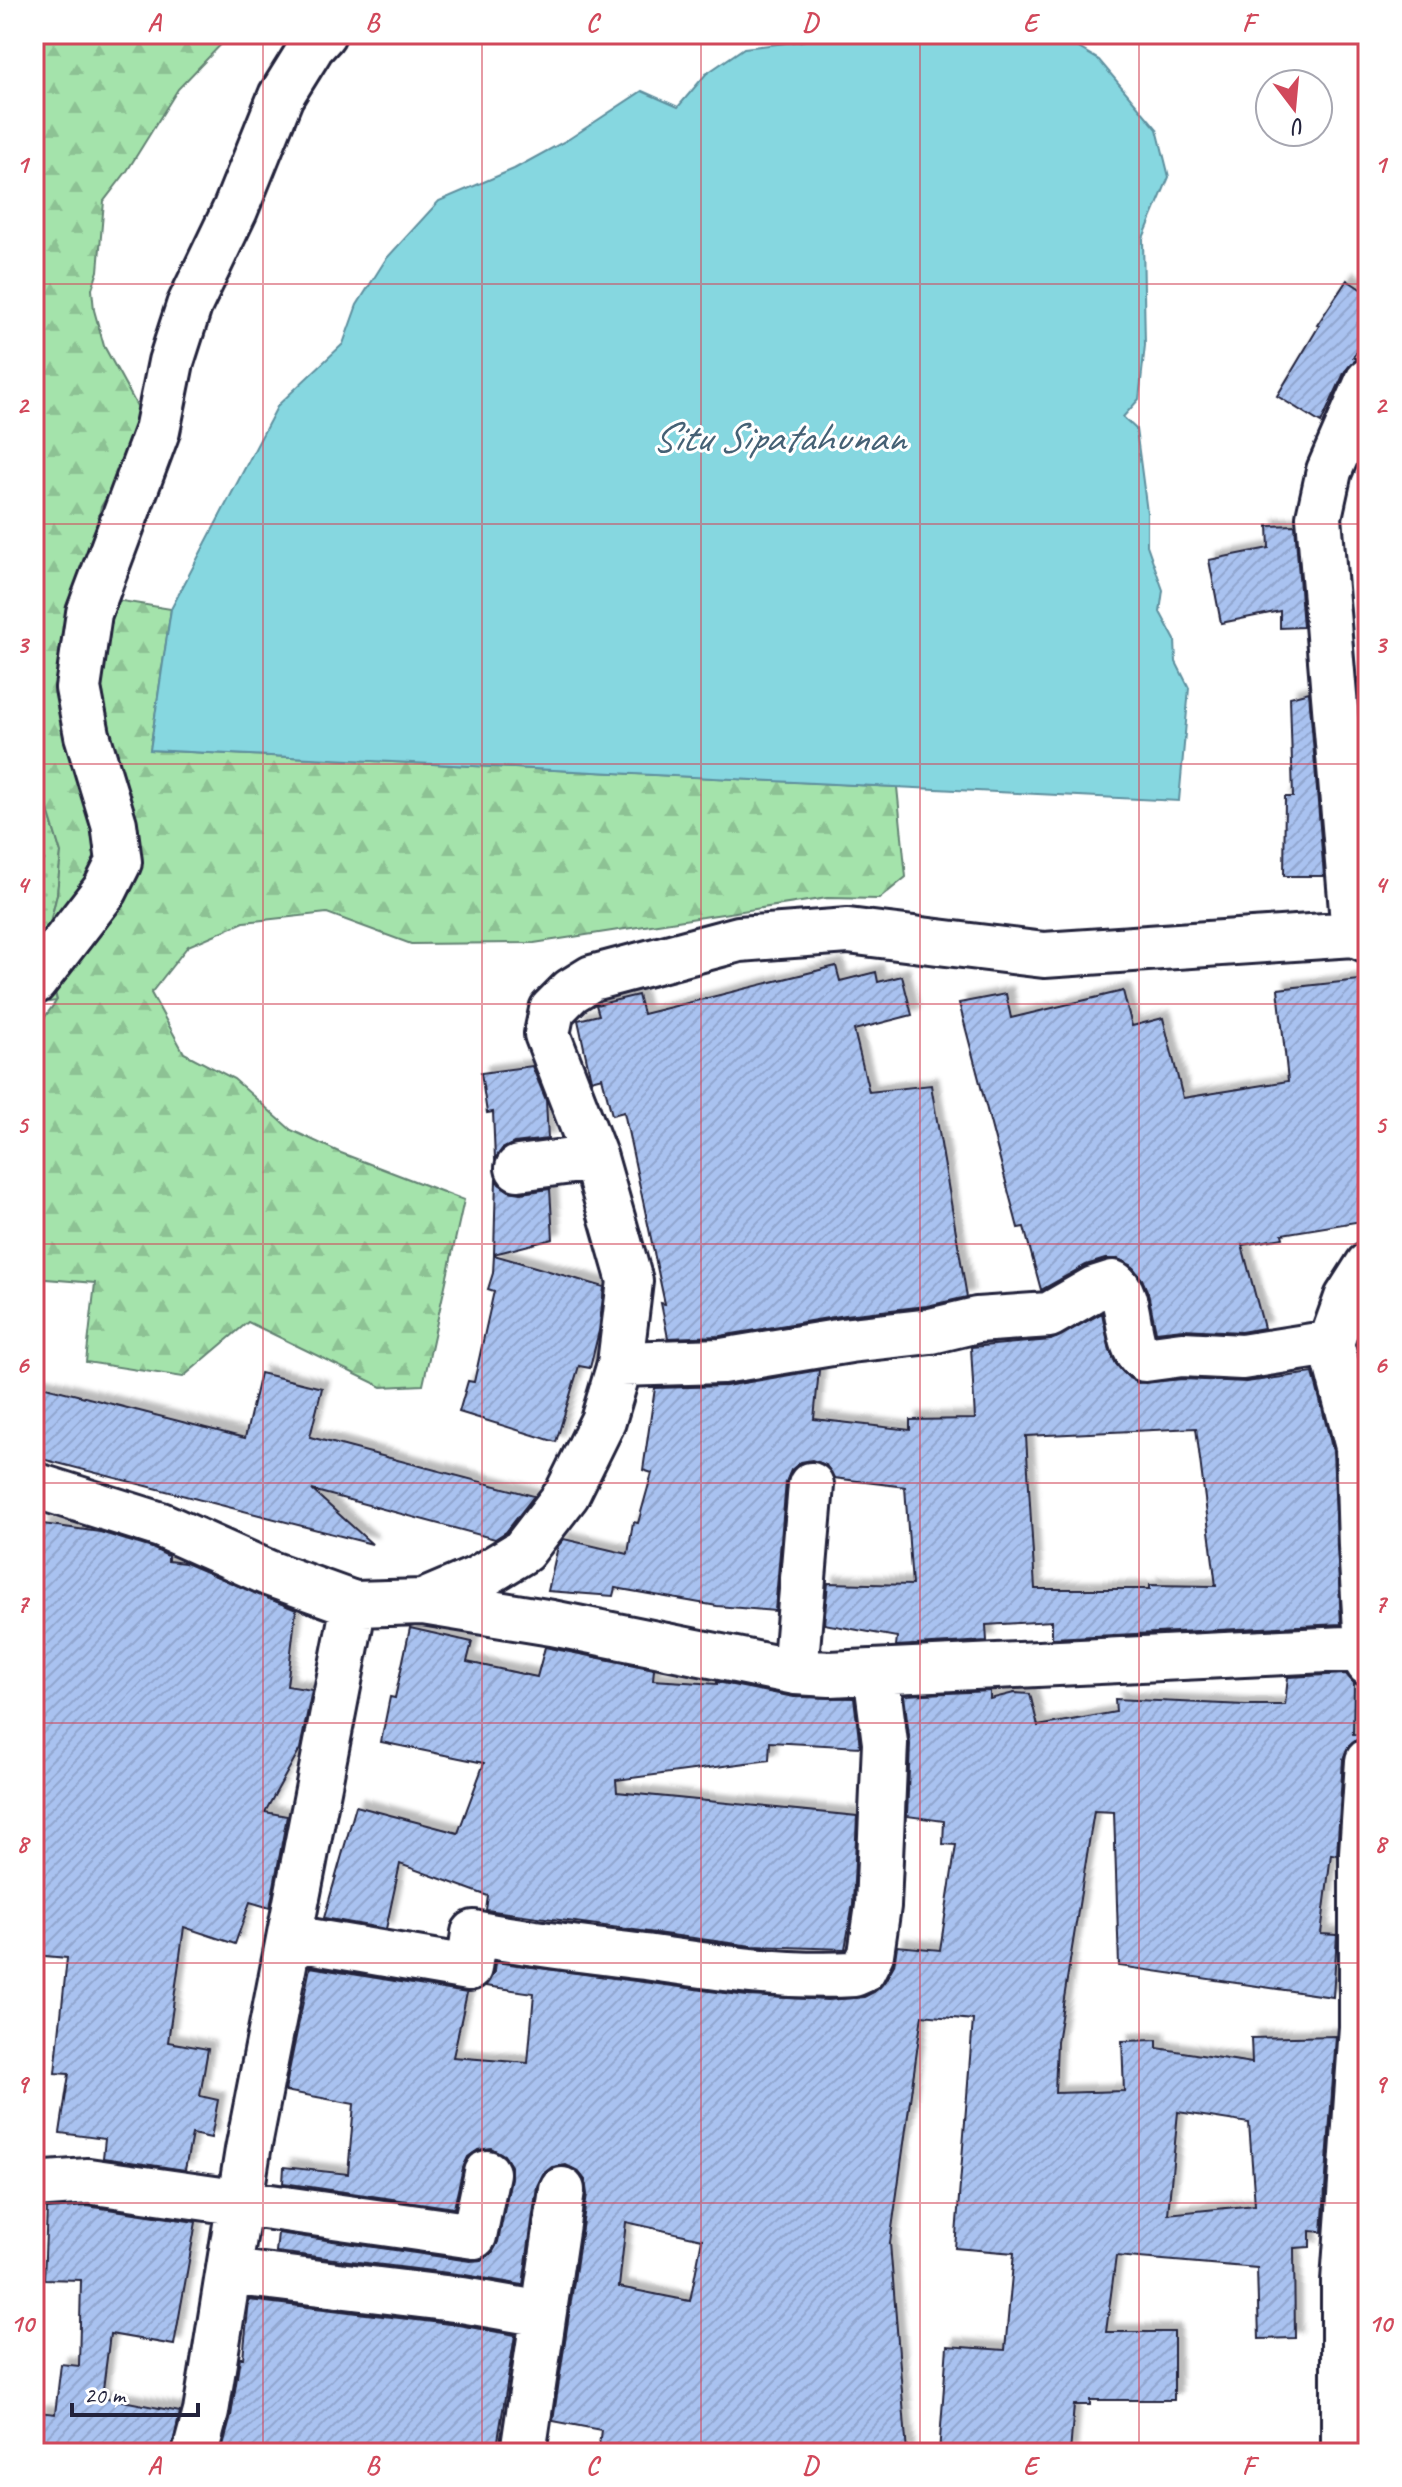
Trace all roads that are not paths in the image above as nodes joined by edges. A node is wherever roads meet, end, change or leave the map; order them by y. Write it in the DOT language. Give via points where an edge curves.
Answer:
graph roads {
  1 [pos="323,34"];
  2 [pos="1368,381"];
  3 [pos="1361,937"];
  4 [pos="34,982"];
  5 [pos="595,1158"];
  6 [pos="518,1168"];
  7 [pos="1368,1265"];
  8 [pos="1331,1343"];
  9 [pos="620,1364"];
  10 [pos="1363,1447"];
  11 [pos="34,1485"];
  12 [pos="811,1485"];
  13 [pos="423,1602"];
  14 [pos="354,1604"];
  15 [pos="1367,1648"];
  16 [pos="1368,1663"];
  17 [pos="795,1672"];
  18 [pos="876,1672"];
  19 [pos="1368,1761"];
  20 [pos="291,1938"];
  21 [pos="487,2173"];
  22 [pos="34,2185"];
  23 [pos="562,2190"];
  24 [pos="241,2203"];
  25 [pos="229,2272"];
  26 [pos="543,2314"];
  27 [pos="195,2453"];
  28 [pos="523,2453"];
  29 [pos="1344,2453"];
  1 -- 4 [label="street" via="281,96 189,306 157,431 89,613 78,688 119,862 105,890"];
  2 -- 3 [label="street" via="1329,471 1319,517"];
  3 -- 5 [label="street" via="1044,955 848,931 739,939 592,978 552,1010 547,1034"];
  5 -- 6 [label="street"];
  5 -- 9 [label="street" via="630,1281"];
  7 -- 8 [label="street" via="1347,1298"];
  8 -- 9 [label="street" via="1242,1357 1182,1354 1145,1359 1137,1352 1121,1291 1113,1283 1049,1315 977,1320 722,1361"];
  8 -- 10 [label="street"];
  9 -- 13 [label="street" via="603,1421 567,1494 523,1551 477,1579"];
  10 -- 15 [label="street"];
  11 -- 14 [label="street" via="161,1525"];
  12 -- 17 [label="street"];
  13 -- 14 [label="street"];
  13 -- 17 [label="street"];
  14 -- 20 [label="street"];
  15 -- 16 [label="street"];
  15 -- 18 [label="street"];
  17 -- 18 [label="street"];
  18 -- 20 [label="street" via="885,1743 878,1906 871,1954 863,1970 787,1973 474,1933 469,1968"];
  19 -- 29 [label="street" via="1362,2027 1344,2281"];
  20 -- 24 [label="street"];
  21 -- 24 [label="street" via="474,2236"];
  22 -- 24 [label="street" via="88,2181"];
  23 -- 26 [label="street"];
  24 -- 25 [label="street"];
  25 -- 26 [label="street"];
  25 -- 27 [label="street"];
  26 -- 28 [label="street"];
}
